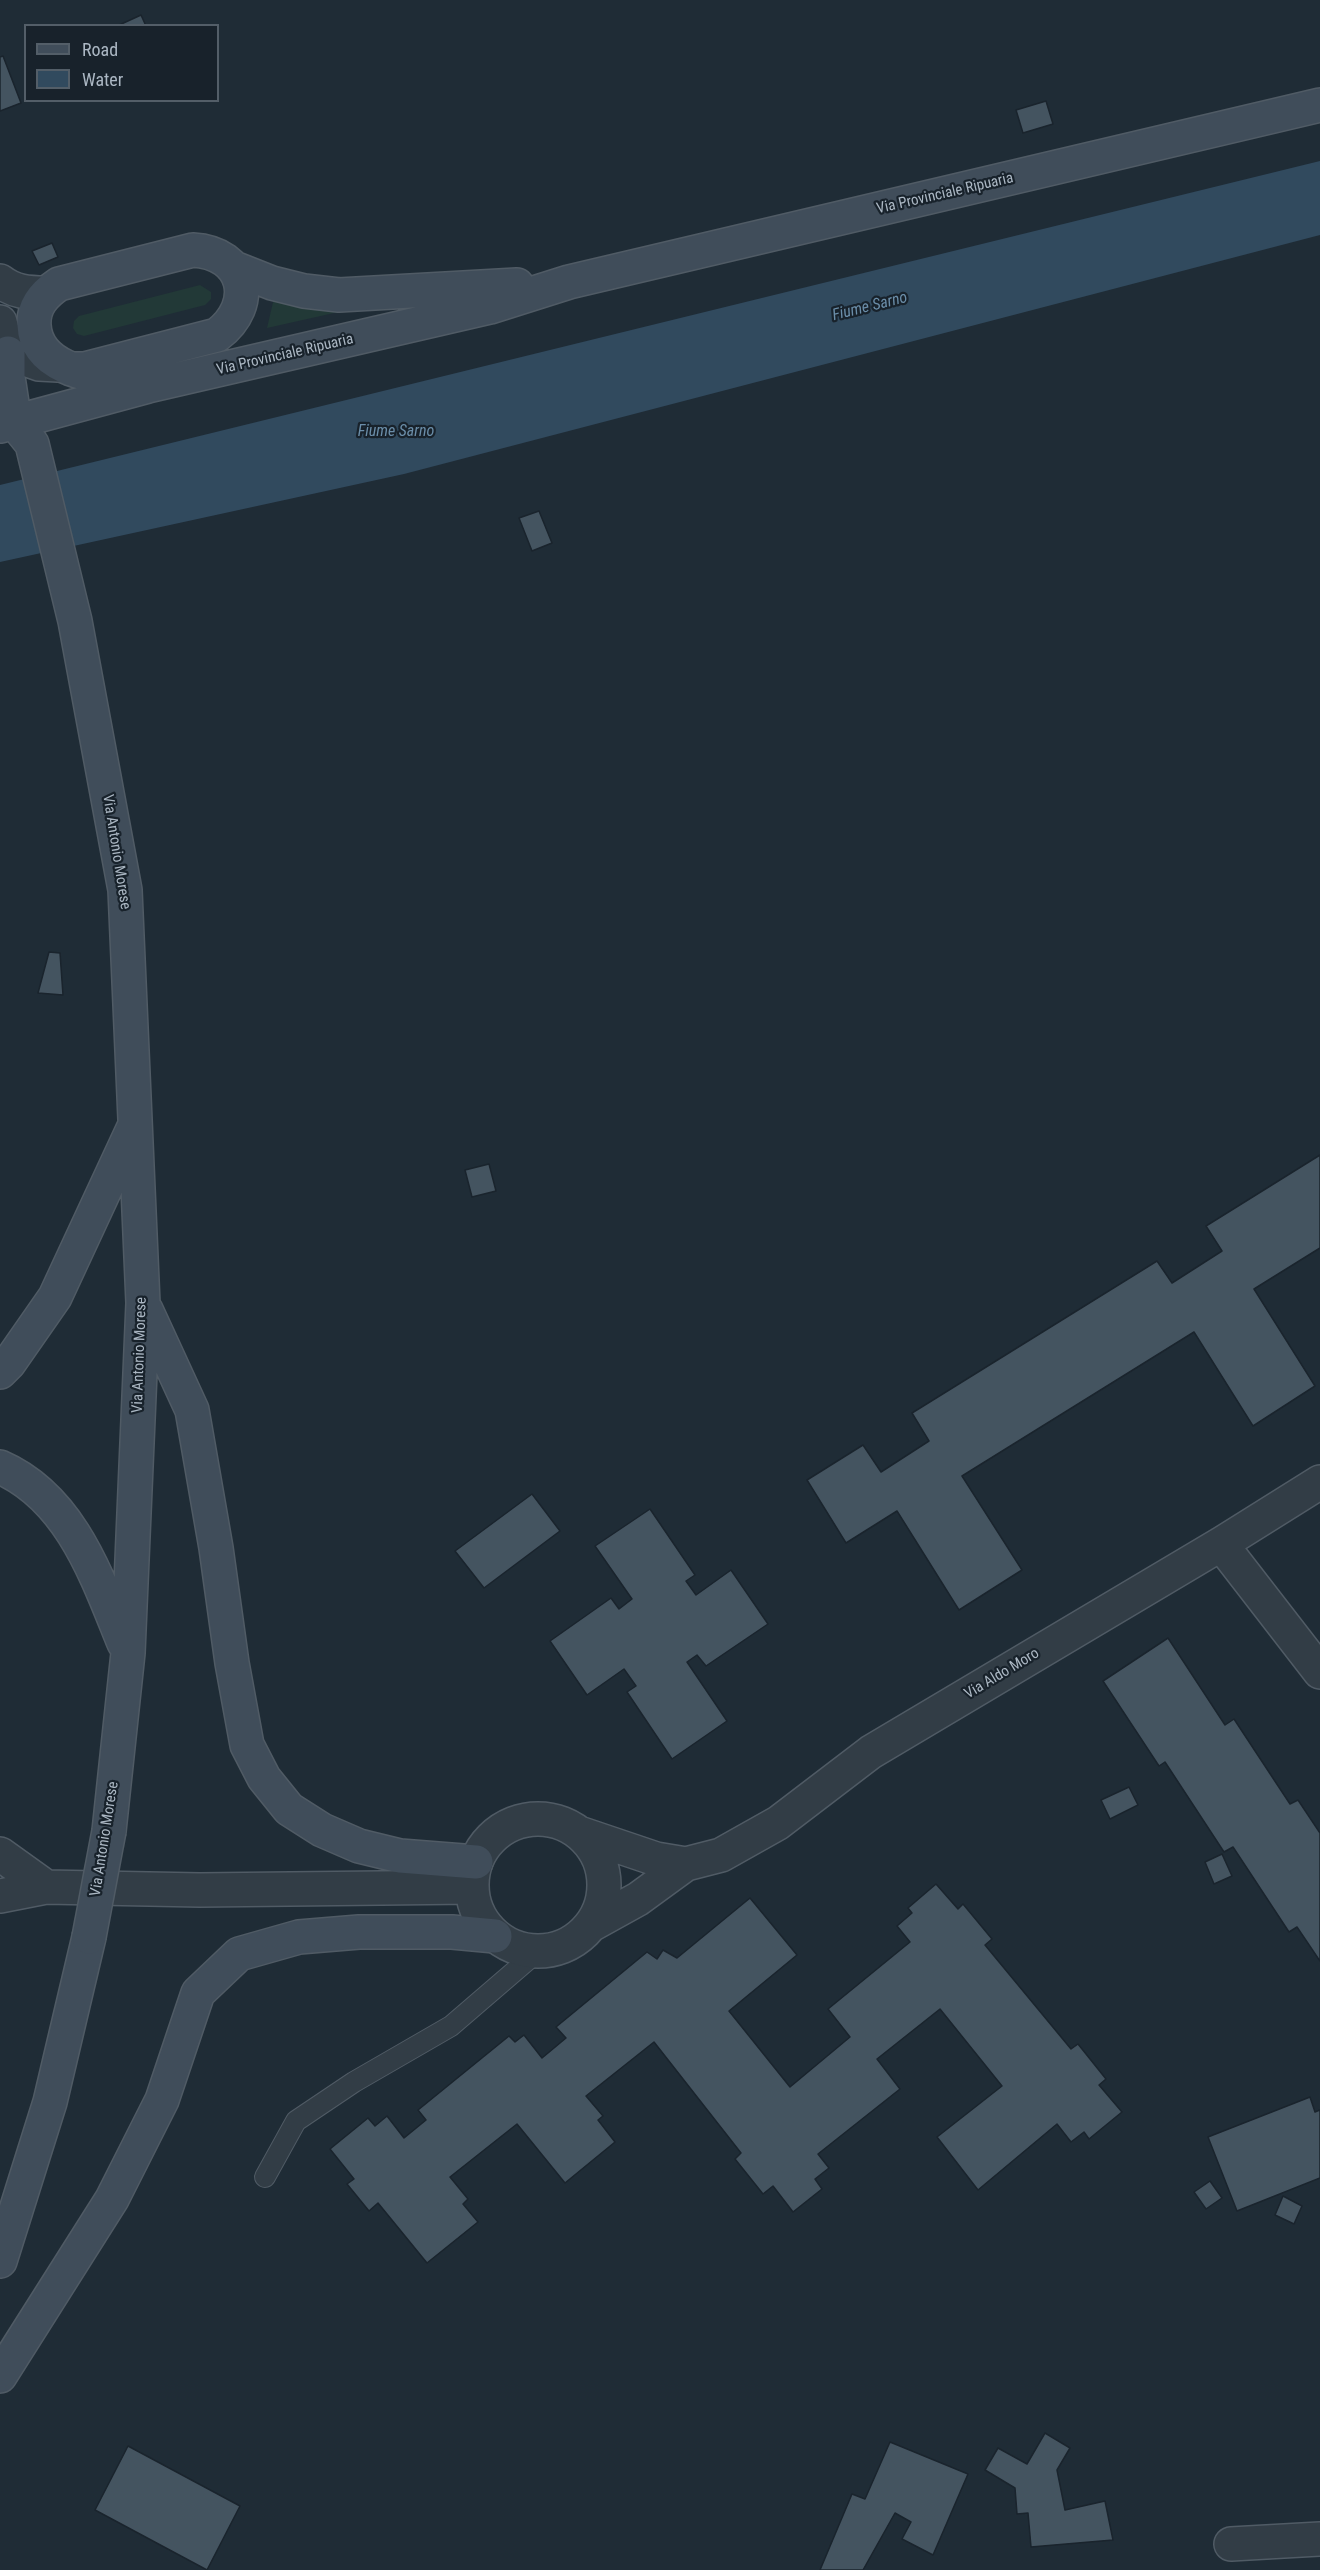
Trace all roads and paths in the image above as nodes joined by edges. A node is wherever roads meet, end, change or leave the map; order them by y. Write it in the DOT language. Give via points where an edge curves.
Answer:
graph roads {
  1 [pos="1320,105"];
  2 [pos="234,268"];
  3 [pos="0,280"];
  4 [pos="569,282"];
  5 [pos="40,305"];
  6 [pos="218,335"];
  7 [pos="3,349"];
  8 [pos="64,367"];
  9 [pos="152,385"];
  10 [pos="16,431"];
  11 [pos="135,1125"];
  12 [pos="143,1303"];
  13 [pos="0,1372"];
  14 [pos="0,1467"];
  15 [pos="1320,1482"];
  16 [pos="1221,1544"];
  17 [pos="128,1653"];
  18 [pos="1320,1672"];
  19 [pos="579,1833"];
  20 [pos="0,1854"];
  21 [pos="686,1864"];
  22 [pos="474,1875"];
  23 [pos="46,1887"];
  24 [pos="0,1896"];
  25 [pos="591,1925"];
  26 [pos="495,1936"];
  27 [pos="537,1952"];
  28 [pos="265,2177"];
  29 [pos="0,2261"];
  30 [pos="0,2376"];
  31 [pos="1320,2539"];
  32 [pos="1232,2544"];
  1 -- 4 [label="street, Via Provinciale Ripuaria"];
  2 -- 4 [label="street, Via Provinciale Ripuaria" via="304,291 339,295"];
  2 -- 5 [label="street, Via Provinciale Ripuaria" via="209,251 193,250 59,284"];
  2 -- 6 [label="street" via="243,297 234,319"];
  3 -- 5 [label="street" via="10,289 28,293"];
  4 -- 9 [label="street, Via Provinciale Ripuaria" via="490,307"];
  5 -- 7 [label="street, Via Provinciale Ripuaria"];
  5 -- 8 [label="street" via="38,345 46,357"];
  6 -- 8 [label="street" via="85,369"];
  6 -- 9 [label="street"];
  7 -- 8 [label="street" via="39,364"];
  7 -- 10 [label="street, Via Antonio Morese"];
  8 -- 9 [label="street"];
  9 -- 10 [label="street, Via Provinciale Ripuaria" via="54,413"];
  10 -- 11 [label="street, Via Antonio Morese" via="75,621 125,890"];
  11 -- 12 [label="street, Via Antonio Morese"];
  11 -- 13 [label="street" via="55,1297"];
  12 -- 17 [label="street, Via Antonio Morese"];
  12 -- 22 [label="street" via="192,1410 247,1745 264,1778 289,1809 322,1830 359,1846"];
  14 -- 17 [label="street" via="37,1489 60,1515 84,1550"];
  15 -- 16 [label="street, Via Aldo Moro"];
  16 -- 18 [label="street"];
  16 -- 21 [label="street, Via Aldo Moro" via="872,1752 778,1823 721,1855"];
  17 -- 29 [label="street, Via Antonio Morese, bridge" via="109,1831 89,1937 50,2102"];
  19 -- 21 [label="street" via="656,1859"];
  19 -- 22 [label="street" via="540,1819 520,1822 501,1830 486,1844"];
  19 -- 25 [label="street" via="602,1866 601,1907"];
  20 -- 23 [label="street"];
  21 -- 25 [label="street" via="638,1899"];
  22 -- 23 [label="street" via="200,1890"];
  22 -- 26 [label="street" via="474,1902 481,1920"];
  23 -- 24 [label="street"];
  25 -- 27 [label="street" via="576,1940 558,1949"];
  26 -- 27 [label="street" via="507,1944"];
  26 -- 30 [label="street" via="359,1932 299,1937 239,1954 198,1993 162,2100 112,2199"];
  27 -- 28 [label="lane" via="452,2026 354,2082 296,2121"];
  31 -- 32 [label="street"];
}
